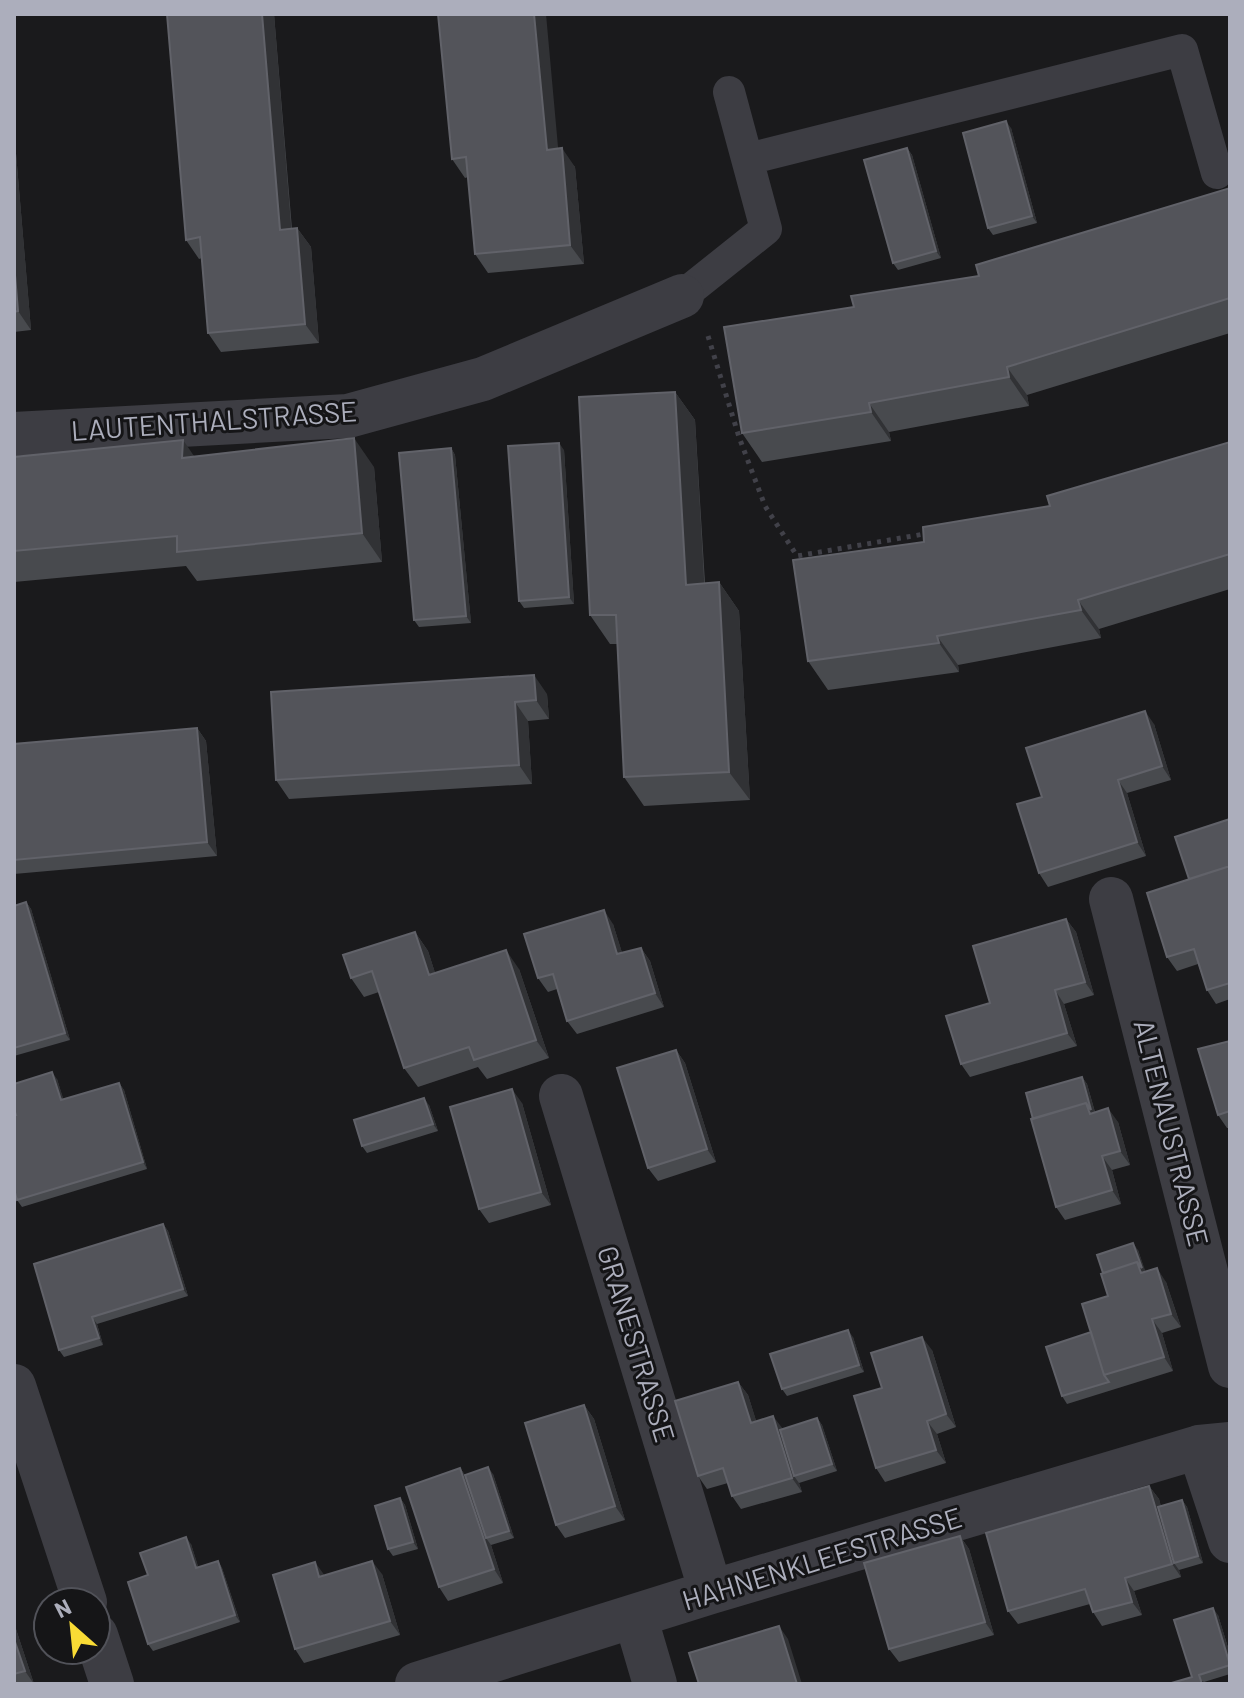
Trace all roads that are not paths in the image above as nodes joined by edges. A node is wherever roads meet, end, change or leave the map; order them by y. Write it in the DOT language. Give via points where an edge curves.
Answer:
graph roads {
  1 [pos="729,92"];
  2 [pos="748,159"];
  3 [pos="1217,173"];
  4 [pos="682,296"];
  5 [pos="14,434"];
  6 [pos="1111,899"];
  7 [pos="561,1096"];
  8 [pos="1230,1366"];
  9 [pos="14,1386"];
  10 [pos="1215,1446"];
  11 [pos="1230,1541"];
  12 [pos="80,1586"];
  13 [pos="711,1592"];
  14 [pos="635,1616"];
  15 [pos="417,1684"];
  16 [pos="655,1684"];
  1 -- 2 [label="lane"];
  2 -- 3 [label="lane" via="1182,50"];
  2 -- 4 [label="lane" via="766,229"];
  4 -- 5 [label="street, LAUTENTHALSTRASSE" via="483,379 348,416"];
  6 -- 8 [label="street, ALTENAUSTRASSE"];
  7 -- 13 [label="street, GRANESTRASSE"];
  9 -- 12 [label="street"];
  10 -- 11 [label="street"];
  10 -- 13 [label="street, HAHNENKLEESTRASSE"];
  13 -- 14 [label="street, HAHNENKLEESTRASSE"];
  14 -- 15 [label="street, HAHNENKLEESTRASSE"];
  14 -- 16 [label="street"];
}
